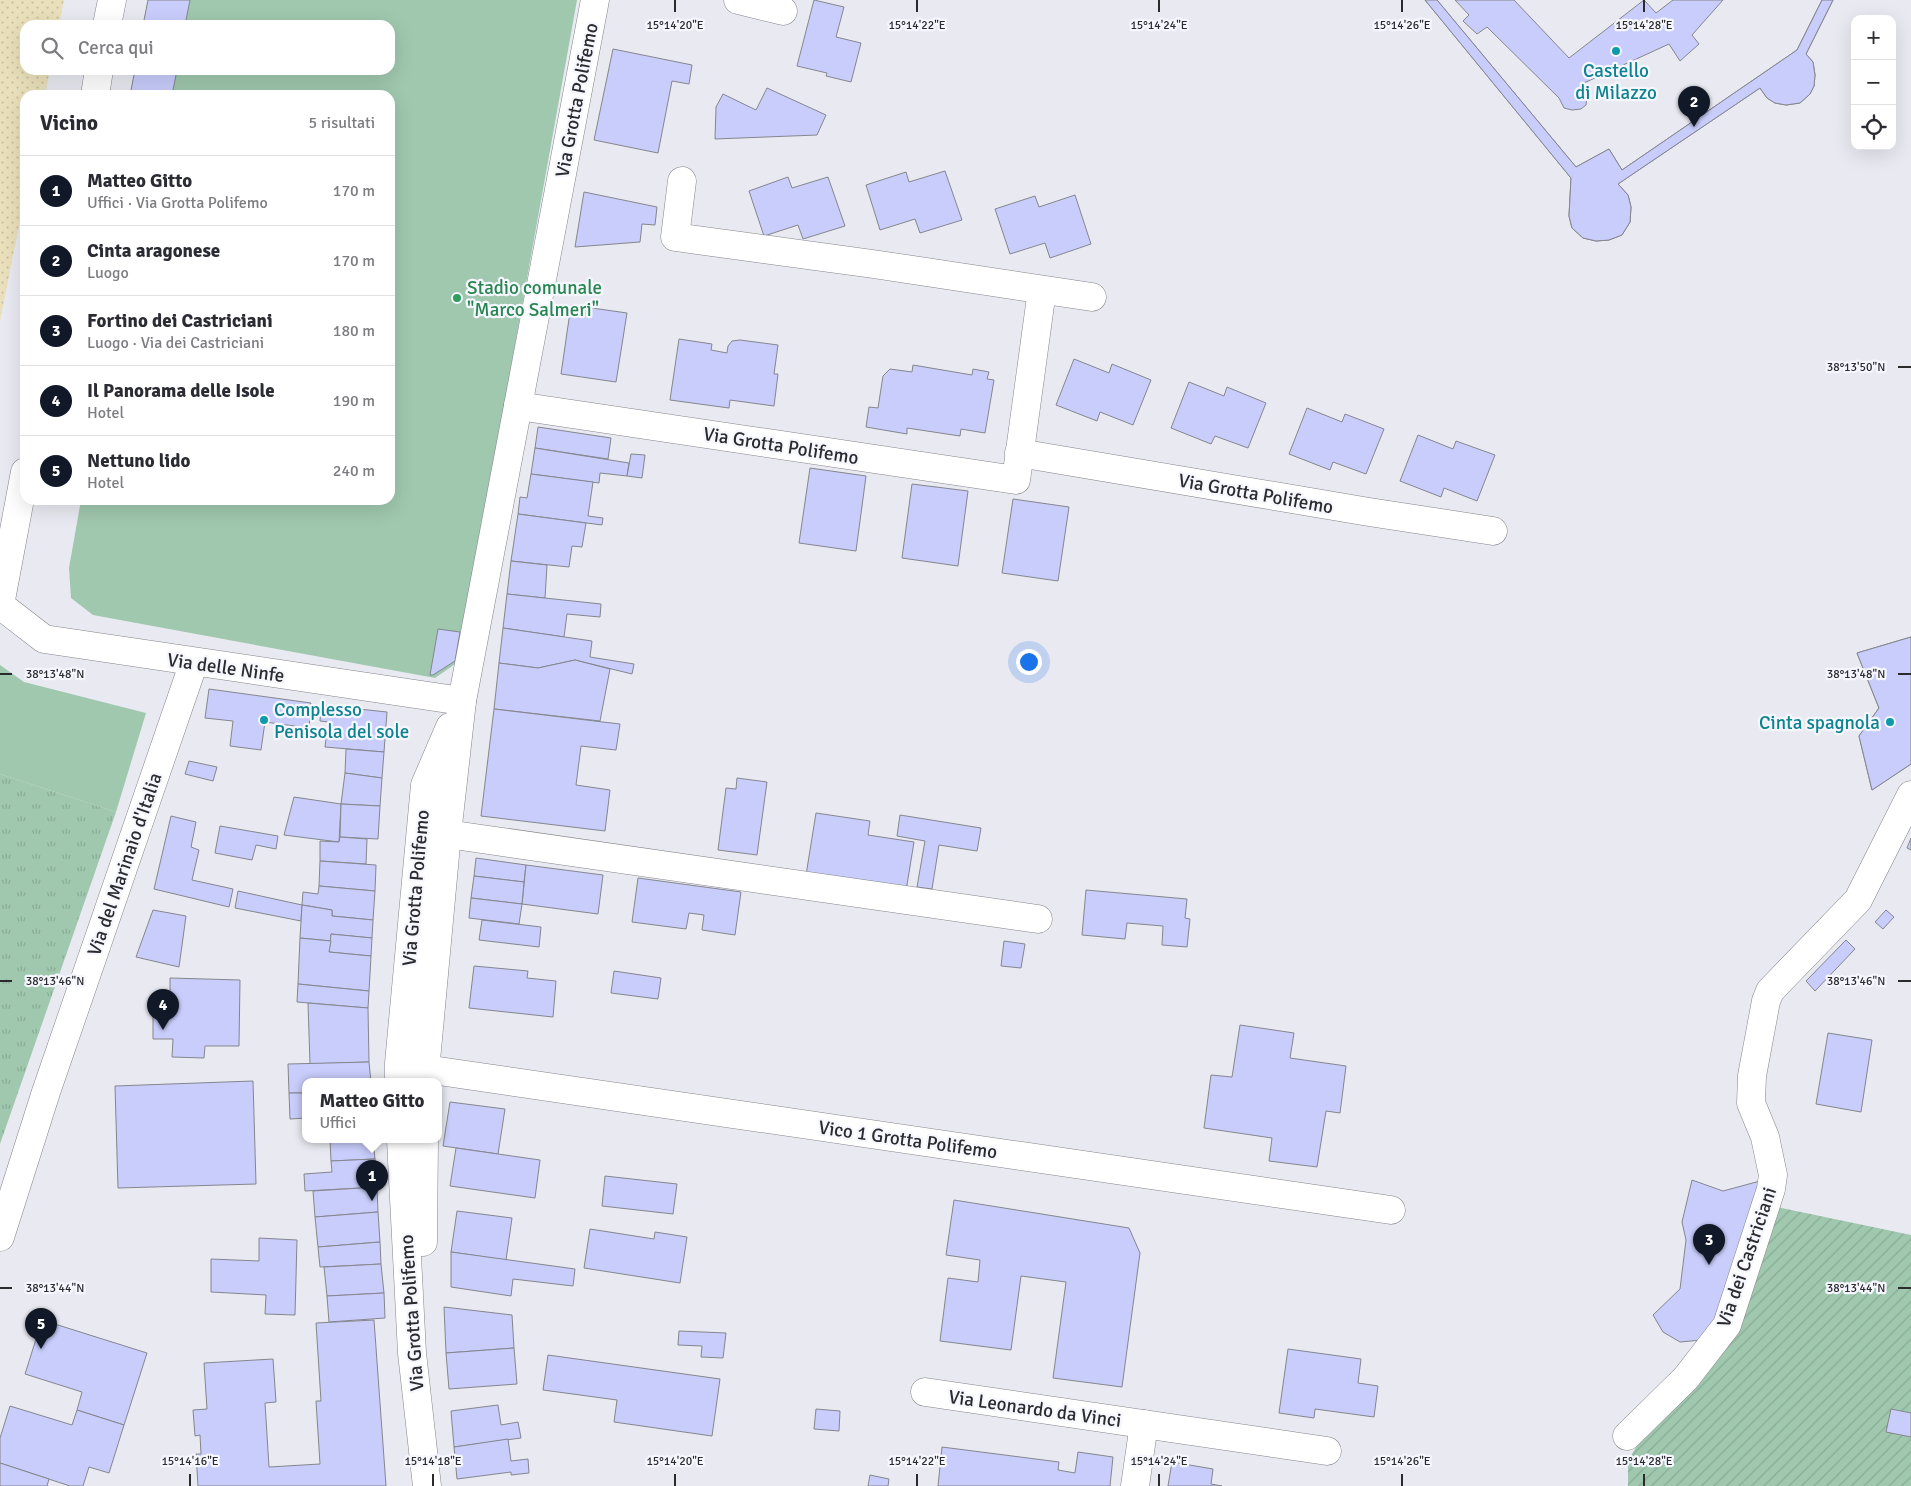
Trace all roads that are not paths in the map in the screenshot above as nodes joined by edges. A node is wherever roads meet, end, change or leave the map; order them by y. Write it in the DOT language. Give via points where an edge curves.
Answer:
graph roads {
  1 [pos="112,0"];
  2 [pos="595,0"];
  3 [pos="738,0"];
  4 [pos="783,11"];
  5 [pos="108,20"];
  6 [pos="98,75"];
  7 [pos="95,90"];
  8 [pos="682,181"];
  9 [pos="1042,290"];
  10 [pos="1092,297"];
  11 [pos="518,406"];
  12 [pos="1019,453"];
  13 [pos="20,499"];
  14 [pos="1493,531"];
  15 [pos="0,605"];
  16 [pos="194,662"];
  17 [pos="462,701"];
  18 [pos="1911,795"];
  19 [pos="447,834"];
  20 [pos="1038,919"];
  21 [pos="425,1075"];
  22 [pos="399,1078"];
  23 [pos="401,1143"];
  24 [pos="424,1143"];
  25 [pos="1391,1210"];
  26 [pos="0,1237"];
  27 [pos="925,1392"];
  28 [pos="1144,1424"];
  29 [pos="1626,1436"];
  30 [pos="1327,1450"];
  31 [pos="428,1486"];
  32 [pos="1136,1486"];
  1 -- 5 [label="street"];
  2 -- 11 [label="street, Via Grotta Polifemo"];
  3 -- 4 [label="street"];
  6 -- 7 [label="street"];
  8 -- 9 [label="street" via="675,237"];
  9 -- 10 [label="street"];
  9 -- 12 [label="street, Via Grotta Polifemo"];
  11 -- 12 [label="street, Via Grotta Polifemo" via="1016,480"];
  11 -- 17 [label="street, Via Grotta Polifemo"];
  12 -- 14 [label="street, Via Grotta Polifemo"];
  13 -- 15 [label="street"];
  15 -- 16 [label="street, Via delle Ninfe" via="44,639"];
  16 -- 17 [label="street, Via delle Ninfe"];
  16 -- 26 [label="street, Via del Marinaio d'Italia" via="46,1092"];
  17 -- 19 [label="street, Via Grotta Polifemo"];
  17 -- 22 [label="street, Via Grotta Polifemo" via="425,785"];
  18 -- 29 [label="street, Via dei Castriciani" via="1858,900 1770,991 1752,1076 1751,1103 1765,1137 1774,1175 1727,1325 1686,1378"];
  19 -- 20 [label="street"];
  19 -- 21 [label="street, Via Grotta Polifemo"];
  21 -- 25 [label="street, Vico 1 Grotta Polifemo"];
  23 -- 31 [label="street, Via Grotta Polifemo" via="412,1353"];
  24 -- 31 [label="street, Via Grotta Polifemo" via="422,1211"];
  27 -- 28 [label="street, Via Leonardo da Vinci"];
  28 -- 30 [label="street, Via Leonardo da Vinci"];
  28 -- 32 [label="street, Via Leonardo da Vinci"];
}
